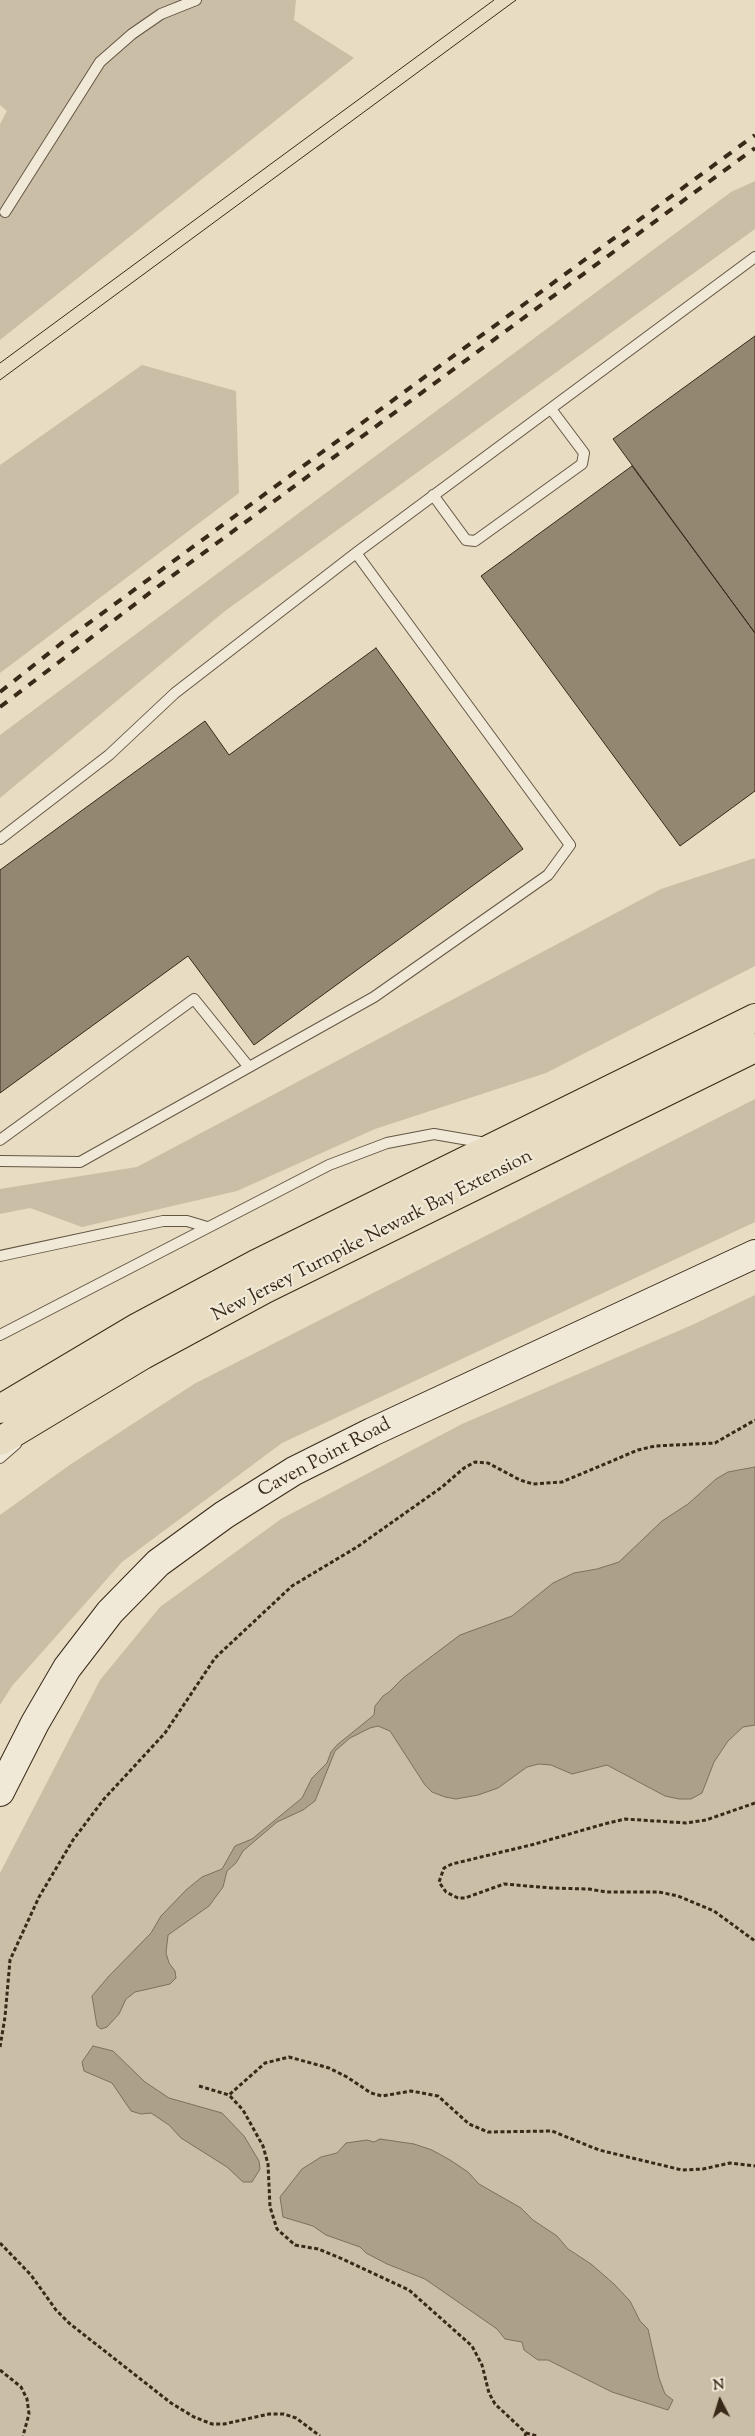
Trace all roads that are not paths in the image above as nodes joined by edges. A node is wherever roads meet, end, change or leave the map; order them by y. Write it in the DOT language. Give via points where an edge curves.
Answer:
graph roads {
  1 [pos="196,0"];
  2 [pos="5,212"];
  3 [pos="755,257"];
  4 [pos="551,409"];
  5 [pos="434,495"];
  6 [pos="356,553"];
  7 [pos="0,839"];
  8 [pos="755,1018"];
  9 [pos="755,1048"];
  10 [pos="248,1066"];
  11 [pos="0,1140"];
  12 [pos="497,1145"];
  13 [pos="0,1161"];
  14 [pos="207,1227"];
  15 [pos="755,1254"];
  16 [pos="0,1256"];
  17 [pos="0,1335"];
  18 [pos="66,1400"];
  19 [pos="0,1409"];
  20 [pos="0,1441"];
  21 [pos="0,1458"];
  22 [pos="0,1792"];
  1 -- 2 [label="lane" via="161,14 100,62"];
  3 -- 4 [label="lane"];
  4 -- 5 [label="lane"];
  4 -- 5 [label="lane" via="584,453 582,464 475,541 466,540"];
  5 -- 6 [label="lane"];
  6 -- 7 [label="lane" via="175,693 109,755"];
  6 -- 10 [label="lane" via="570,844 548,875 459,940 374,997"];
  8 -- 12 [label="highway, New Jersey Turnpike Newark Bay Extension"];
  9 -- 18 [label="highway, New Jersey Turnpike Newark Bay Extension" via="265,1289"];
  10 -- 11 [label="lane" via="194,999"];
  10 -- 13 [label="lane" via="80,1162"];
  12 -- 14 [label="lane" via="434,1134 387,1143 329,1165"];
  12 -- 19 [label="highway, New Jersey Turnpike Newark Bay Extension" via="209,1288"];
  14 -- 16 [label="lane" via="187,1221 163,1222"];
  14 -- 17 [label="lane"];
  15 -- 22 [label="street, Caven Point Road" via="372,1432 294,1471 224,1515 158,1563 110,1612 67,1668"];
  18 -- 20 [label="highway, New Jersey Turnpike Newark Bay Extension"];
  18 -- 21 [label="lane"];
}
